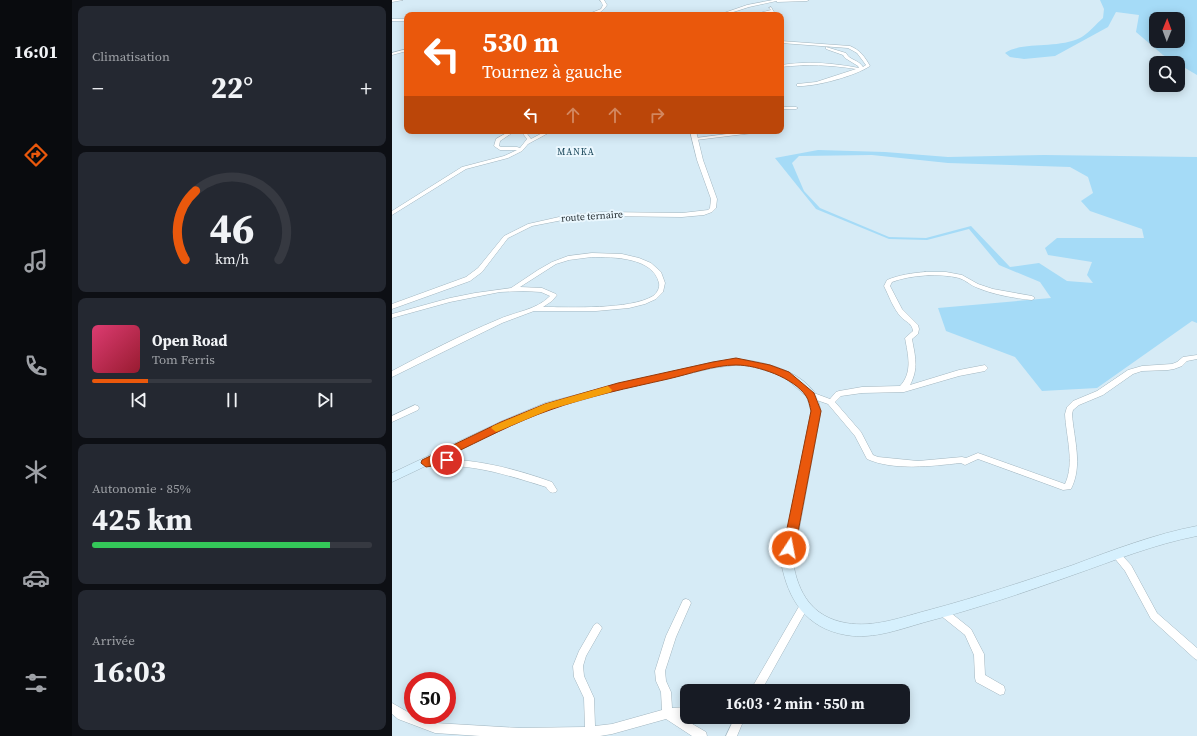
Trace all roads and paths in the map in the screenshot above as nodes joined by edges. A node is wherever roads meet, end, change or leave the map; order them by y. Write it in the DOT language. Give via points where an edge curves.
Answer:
graph roads {
  1 [pos="401,0"];
  2 [pos="602,0"];
  3 [pos="778,0"];
  4 [pos="807,0"];
  5 [pos="392,1"];
  6 [pos="771,8"];
  7 [pos="596,12"];
  8 [pos="729,12"];
  9 [pos="768,12"];
  10 [pos="392,20"];
  11 [pos="404,20"];
  12 [pos="784,41"];
  13 [pos="819,45"];
  14 [pos="404,51"];
  15 [pos="392,54"];
  16 [pos="784,65"];
  17 [pos="860,68"];
  18 [pos="870,71"];
  19 [pos="798,85"];
  20 [pos="784,108"];
  21 [pos="796,108"];
  22 [pos="508,134"];
  23 [pos="525,134"];
  24 [pos="536,134"];
  25 [pos="544,134"];
  26 [pos="694,134"];
  27 [pos="737,134"];
  28 [pos="696,139"];
  29 [pos="526,143"];
  30 [pos="520,150"];
  31 [pos="392,213"];
  32 [pos="512,289"];
  33 [pos="1032,298"];
  34 [pos="392,307"];
  35 [pos="531,309"];
  36 [pos="392,316"];
  37 [pos="1197,357"];
  38 [pos="985,368"];
  39 [pos="392,374"];
  40 [pos="902,389"];
  41 [pos="811,395"];
  42 [pos="831,402"];
  43 [pos="415,408"];
  44 [pos="392,419"];
  45 [pos="426,463"];
  46 [pos="392,478"];
  47 [pos="553,490"];
  48 [pos="1197,531"];
  49 [pos="1116,554"];
  50 [pos="686,603"];
  51 [pos="804,606"];
  52 [pos="943,612"];
  53 [pos="597,628"];
  54 [pos="1197,655"];
  55 [pos="759,684"];
  56 [pos="1000,690"];
  57 [pos="392,708"];
  58 [pos="680,713"];
  59 [pos="667,714"];
  60 [pos="737,724"];
  61 [pos="590,732"];
  62 [pos="702,736"];
  63 [pos="731,736"];
  1 -- 5 [label="street"];
  2 -- 7 [label="street" via="605,5"];
  3 -- 4 [label="street"];
  3 -- 8 [label="street"];
  6 -- 9 [label="street" via="772,11"];
  10 -- 11 [label="street"];
  12 -- 13 [label="street"];
  13 -- 17 [label="street" via="842,52 861,66"];
  13 -- 17 [label="street" via="855,49 866,60 868,66"];
  14 -- 15 [label="street"];
  16 -- 17 [label="street" via="827,64"];
  17 -- 18 [label="street"];
  17 -- 19 [label="street" via="816,83"];
  20 -- 21 [label="street"];
  22 -- 30 [label="street" via="498,140 496,146 500,149"];
  23 -- 29 [label="street" via="529,139"];
  24 -- 29 [label="street"];
  25 -- 29 [label="street"];
  26 -- 28 [label="street, route ternaire"];
  27 -- 28 [label="street"];
  28 -- 34 [label="street, route ternaire" via="700,160 714,199 710,211 682,215 574,216 530,225 506,238 480,270 468,279"];
  29 -- 30 [label="street"];
  30 -- 31 [label="street" via="497,160 464,168"];
  32 -- 35 [label="street" via="550,291 554,295"];
  32 -- 35 [label="street" via="559,261 578,256 633,258 649,265 661,279 660,293 650,300 606,308"];
  32 -- 36 [label="street" via="485,293"];
  33 -- 40 [label="street" via="986,289 952,276 917,274 889,281 888,286 903,315 917,329 908,338 913,366 910,382"];
  35 -- 39 [label="street"];
  37 -- 42 [label="street" via="1185,360 1174,368 1150,367 1136,370 1070,409 1068,414 1072,435 1073,468 1068,487 978,456 965,462 962,460 918,464 877,460 870,457 858,434"];
  38 -- 40 [label="street"];
  40 -- 42 [label="street" via="862,390 840,394"];
  41 -- 42 [label="street"];
  41 -- 45 [label="main road" via="796,381 770,368 736,362 713,365 548,406"];
  41 -- 51 [label="main road" via="816,411 787,562 788,577"];
  43 -- 44 [label="street"];
  45 -- 46 [label="main road"];
  45 -- 47 [label="street" via="447,460 485,464 550,484"];
  48 -- 49 [label="main road"];
  49 -- 52 [label="main road" via="1036,583"];
  49 -- 54 [label="street" via="1128,568 1154,616"];
  50 -- 59 [label="street" via="666,648 660,671 666,692"];
  51 -- 52 [label="main road" via="825,623 846,629 872,629"];
  51 -- 55 [label="street"];
  52 -- 56 [label="street" via="968,632 979,654 980,678"];
  53 -- 61 [label="street" via="578,666 579,677 589,698"];
  57 -- 61 [label="street" via="402,715 435,728 519,733"];
  58 -- 59 [label="street"];
  59 -- 61 [label="street" via="612,729"];
  59 -- 62 [label="street"];
  60 -- 63 [label="street"];
}
